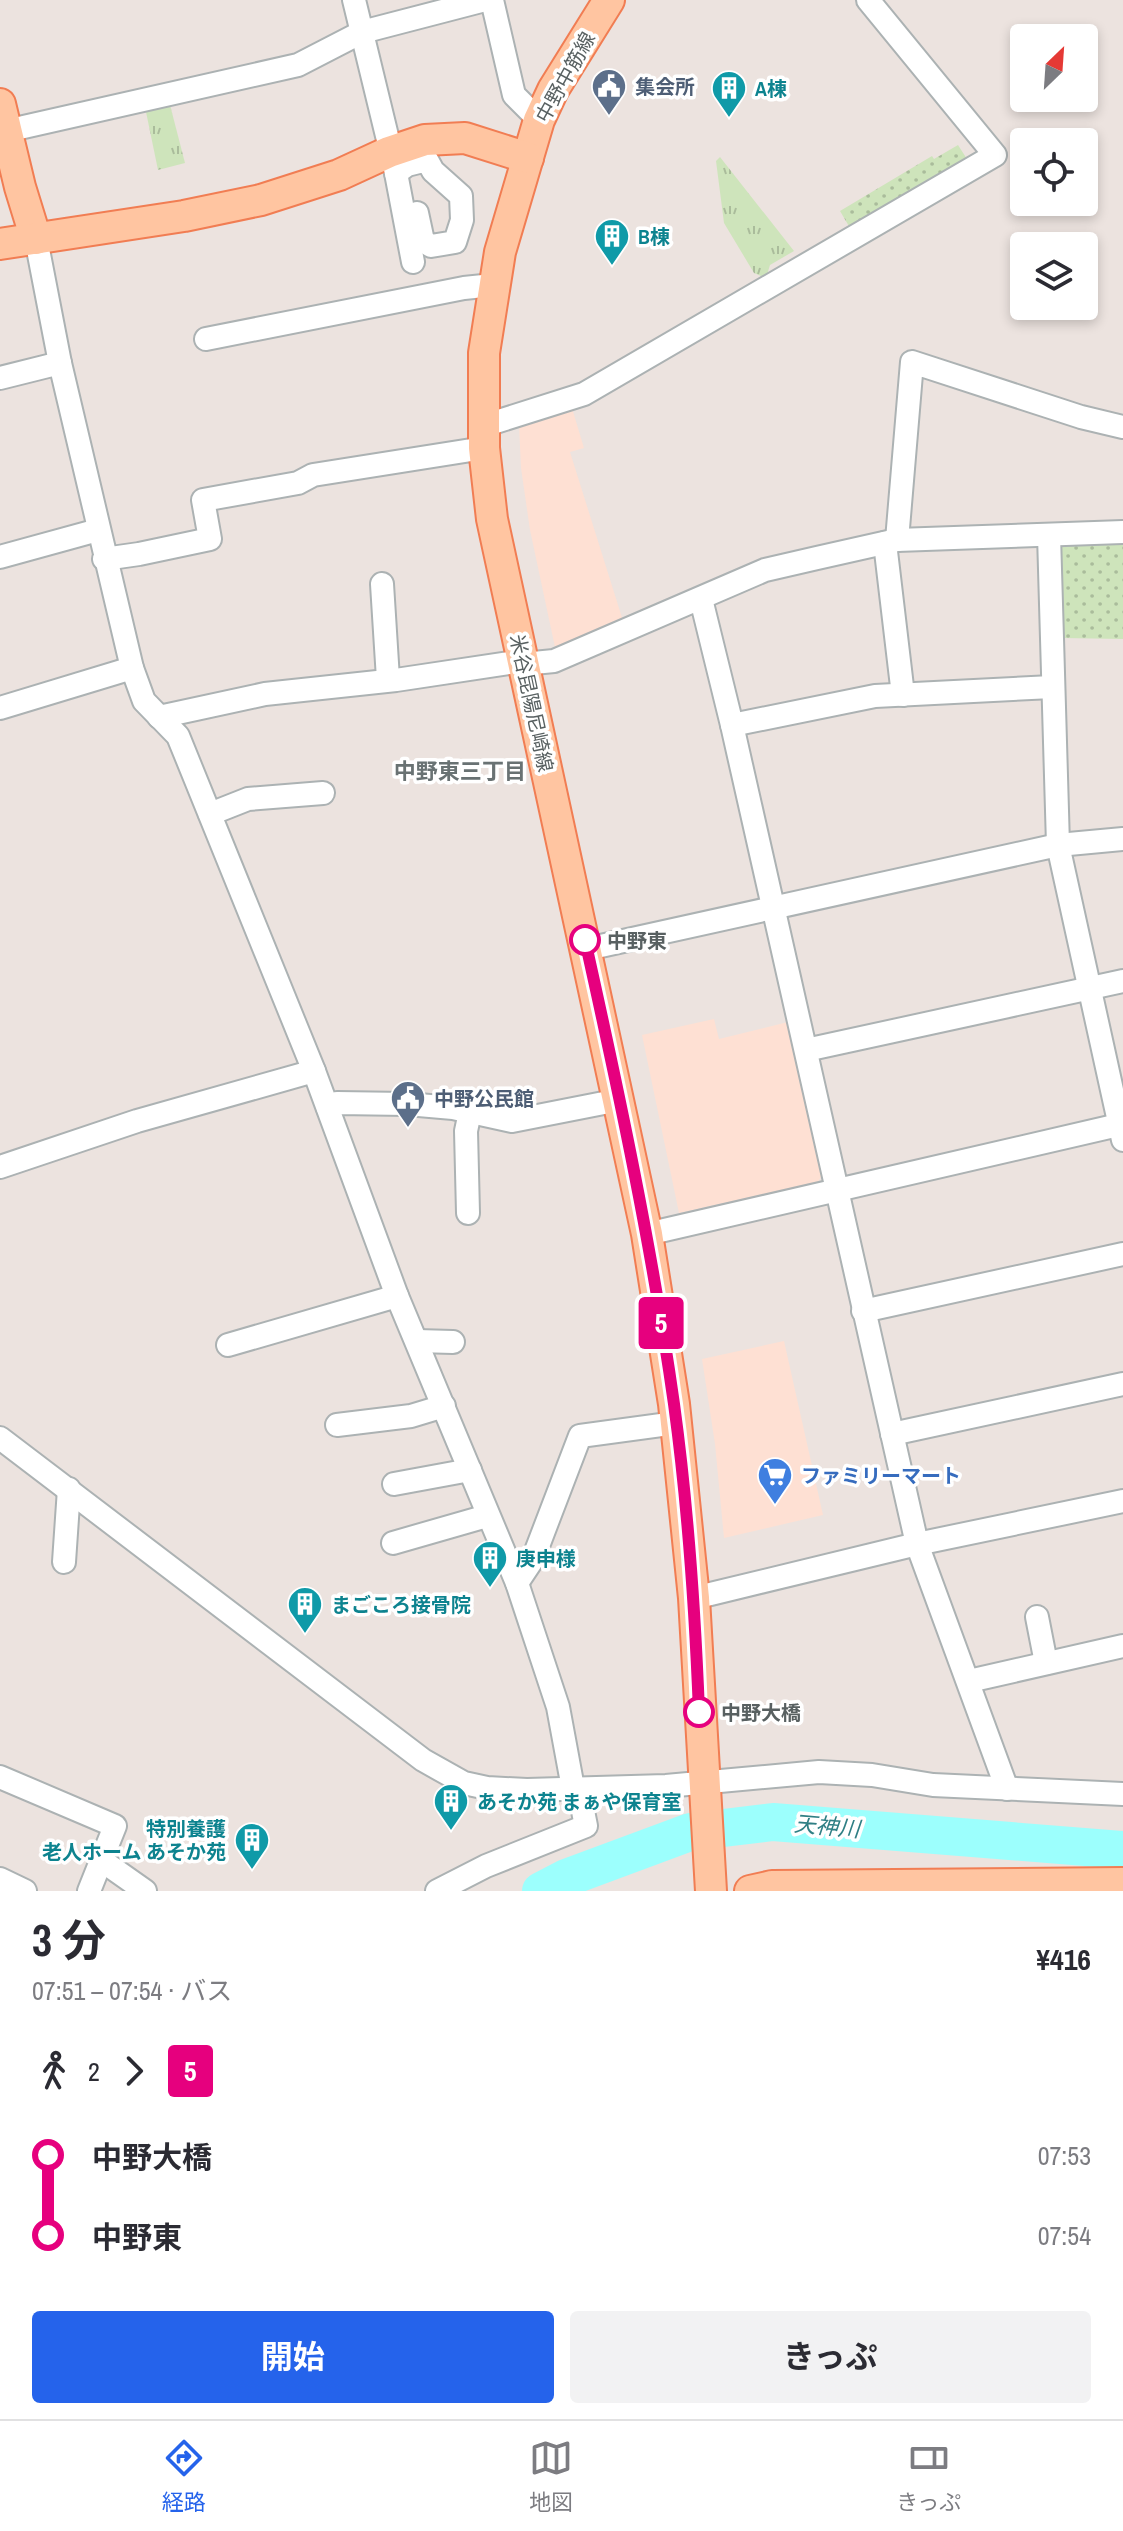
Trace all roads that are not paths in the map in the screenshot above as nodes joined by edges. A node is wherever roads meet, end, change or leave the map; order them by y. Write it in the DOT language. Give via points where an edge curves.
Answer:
graph roads {
  1 [pos="354,0"];
  2 [pos="485,0"];
  3 [pos="492,0"];
  4 [pos="609,0"];
  5 [pos="868,0"];
  6 [pos="362,32"];
  7 [pos="3,118"];
  8 [pos="539,120"];
  9 [pos="528,158"];
  10 [pos="397,164"];
  11 [pos="36,239"];
  12 [pos="0,244"];
  13 [pos="413,262"];
  14 [pos="493,285"];
  15 [pos="206,339"];
  16 [pos="60,363"];
  17 [pos="0,378"];
  18 [pos="1123,427"];
  19 [pos="484,437"];
  20 [pos="98,530"];
  21 [pos="1123,532"];
  22 [pos="1049,535"];
  23 [pos="891,542"];
  24 [pos="0,557"];
  25 [pos="104,559"];
  26 [pos="382,584"];
  27 [pos="701,599"];
  28 [pos="522,662"];
  29 [pos="132,668"];
  30 [pos="388,679"];
  31 [pos="1052,687"];
  32 [pos="903,695"];
  33 [pos="0,708"];
  34 [pos="159,717"];
  35 [pos="732,725"];
  36 [pos="323,793"];
  37 [pos="210,814"];
  38 [pos="1123,839"];
  39 [pos="1058,845"];
  40 [pos="772,906"];
  41 [pos="587,949"];
  42 [pos="1123,981"];
  43 [pos="1089,988"];
  44 [pos="806,1050"];
  45 [pos="314,1071"];
  46 [pos="619,1100"];
  47 [pos="328,1108"];
  48 [pos="470,1112"];
  49 [pos="1122,1130"];
  50 [pos="0,1167"];
  51 [pos="836,1191"];
  52 [pos="468,1213"];
  53 [pos="647,1234"];
  54 [pos="1123,1254"];
  55 [pos="397,1296"];
  56 [pos="863,1311"];
  57 [pos="417,1341"];
  58 [pos="453,1342"];
  59 [pos="228,1345"];
  60 [pos="1123,1384"];
  61 [pos="444,1406"];
  62 [pos="676,1423"];
  63 [pos="337,1425"];
  64 [pos="892,1434"];
  65 [pos="0,1438"];
  66 [pos="470,1470"];
  67 [pos="394,1484"];
  68 [pos="69,1489"];
  69 [pos="1123,1501"];
  70 [pos="487,1516"];
  71 [pos="393,1543"];
  72 [pos="917,1544"];
  73 [pos="64,1562"];
  74 [pos="517,1583"];
  75 [pos="694,1598"];
  76 [pos="1037,1617"];
  77 [pos="1123,1646"];
  78 [pos="1046,1663"];
  79 [pos="969,1681"];
  80 [pos="0,1777"];
  81 [pos="573,1788"];
  82 [pos="1007,1789"];
  83 [pos="703,1790"];
  84 [pos="1123,1794"];
  85 [pos="101,1860"];
  86 [pos="0,1879"];
  87 [pos="710,1880"];
  88 [pos="1123,1883"];
  89 [pos="25,1891"];
  90 [pos="89,1891"];
  91 [pos="145,1891"];
  92 [pos="437,1891"];
  93 [pos="750,1891"];
  1 -- 6 [label="street"];
  2 -- 6 [label="street"];
  3 -- 8 [label="street" via="514,95"];
  4 -- 8 [label="main road, 中野中筋線"];
  5 -- 19 [label="street" via="995,155 584,394"];
  6 -- 7 [label="street" via="298,65"];
  6 -- 10 [label="street"];
  7 -- 11 [label="main road"];
  8 -- 9 [label="main road, 中野中筋線"];
  9 -- 10 [label="main road" via="465,138 425,140"];
  9 -- 14 [label="main road, 米谷昆陽尼崎線"];
  10 -- 11 [label="main road" via="184,216"];
  10 -- 13 [label="street"];
  11 -- 12 [label="main road"];
  11 -- 16 [label="street"];
  14 -- 15 [label="street" via="348,301 246,337"];
  14 -- 19 [label="main road, 米谷昆陽尼崎線" via="484,353"];
  16 -- 17 [label="street"];
  16 -- 20 [label="street"];
  18 -- 23 [label="street" via="912,362"];
  19 -- 25 [label="street" via="313,475 298,483 203,500 210,539"];
  19 -- 28 [label="main road, 米谷昆陽尼崎線" via="492,519"];
  20 -- 24 [label="street"];
  20 -- 25 [label="street"];
  21 -- 22 [label="street"];
  22 -- 23 [label="street"];
  22 -- 31 [label="street"];
  23 -- 27 [label="street" via="765,570"];
  23 -- 32 [label="street"];
  25 -- 29 [label="street"];
  26 -- 30 [label="street"];
  27 -- 28 [label="street" via="554,661"];
  27 -- 35 [label="street"];
  28 -- 30 [label="street"];
  28 -- 41 [label="main road, 米谷昆陽尼崎線"];
  29 -- 33 [label="street"];
  29 -- 34 [label="street" via="144,701"];
  30 -- 34 [label="street" via="265,694"];
  31 -- 32 [label="street"];
  31 -- 39 [label="street"];
  32 -- 35 [label="street"];
  34 -- 37 [label="street" via="178,736"];
  35 -- 40 [label="street"];
  36 -- 37 [label="street" via="248,799"];
  37 -- 45 [label="street"];
  38 -- 39 [label="street"];
  39 -- 40 [label="street"];
  39 -- 43 [label="street"];
  40 -- 41 [label="street"];
  40 -- 44 [label="street"];
  41 -- 46 [label="main road, 米谷昆陽尼崎線"];
  42 -- 43 [label="street"];
  43 -- 44 [label="street"];
  43 -- 49 [label="street"];
  44 -- 51 [label="street"];
  45 -- 47 [label="street"];
  45 -- 50 [label="street"];
  46 -- 48 [label="street" via="512,1121"];
  46 -- 53 [label="main road, 米谷昆陽尼崎線"];
  47 -- 48 [label="street" via="337,1103 407,1104"];
  47 -- 55 [label="street"];
  48 -- 52 [label="street"];
  49 -- 51 [label="street"];
  51 -- 53 [label="street"];
  51 -- 56 [label="street"];
  53 -- 62 [label="main road, 米谷昆陽尼崎線"];
  54 -- 56 [label="street"];
  55 -- 57 [label="street"];
  55 -- 59 [label="street"];
  56 -- 64 [label="street"];
  57 -- 58 [label="street"];
  57 -- 61 [label="street"];
  60 -- 64 [label="street"];
  61 -- 63 [label="street" via="411,1416"];
  61 -- 66 [label="street"];
  62 -- 74 [label="street" via="580,1436 533,1559"];
  62 -- 75 [label="main road, 米谷昆陽尼崎線"];
  64 -- 72 [label="street"];
  65 -- 68 [label="street"];
  66 -- 67 [label="street"];
  66 -- 70 [label="street"];
  68 -- 73 [label="street"];
  68 -- 81 [label="street" via="443,1773 487,1788"];
  69 -- 72 [label="street"];
  70 -- 71 [label="street"];
  70 -- 74 [label="street"];
  72 -- 75 [label="street"];
  72 -- 79 [label="street"];
  74 -- 81 [label="street" via="558,1707"];
  75 -- 83 [label="main road, 米谷昆陽尼崎線"];
  76 -- 78 [label="street"];
  77 -- 78 [label="street"];
  78 -- 79 [label="street"];
  79 -- 82 [label="street"];
  80 -- 85 [label="street" via="115,1826"];
  81 -- 83 [label="street"];
  81 -- 92 [label="street" via="580,1796 586,1826"];
  82 -- 83 [label="street" via="819,1772"];
  82 -- 84 [label="street"];
  83 -- 87 [label="main road, 米谷昆陽尼崎線"];
  85 -- 90 [label="street"];
  85 -- 91 [label="street"];
  86 -- 89 [label="street"];
  88 -- 93 [label="main road" via="772,1886"];
}
